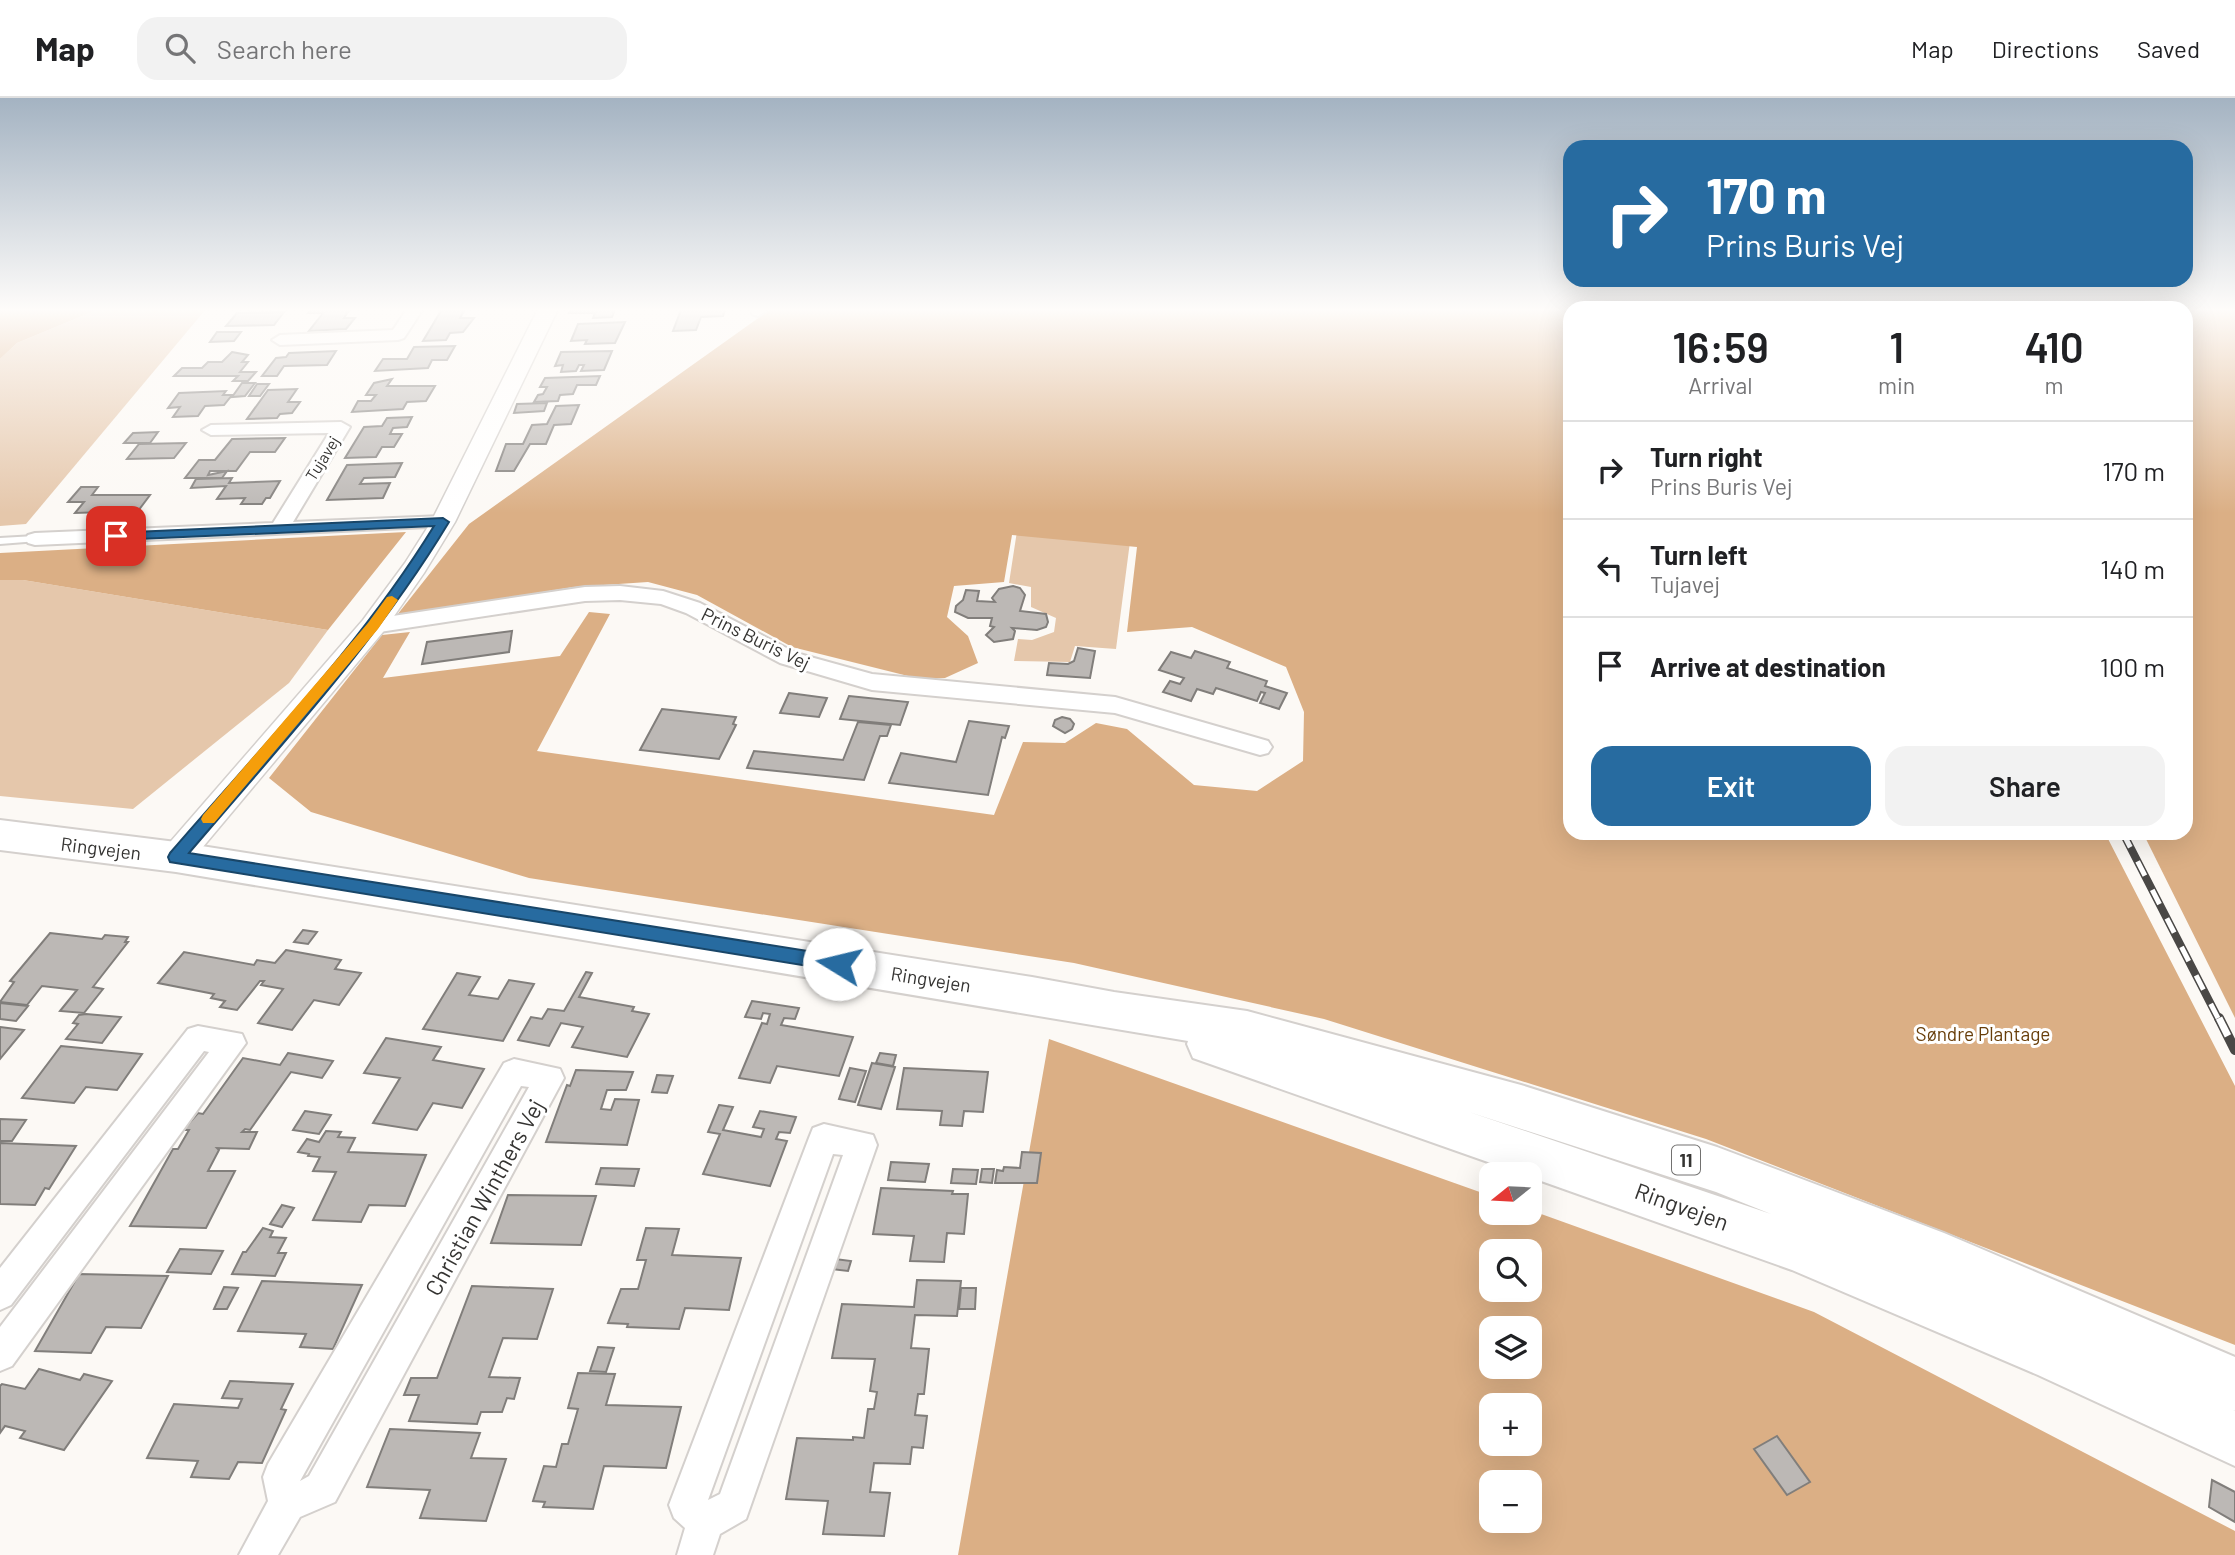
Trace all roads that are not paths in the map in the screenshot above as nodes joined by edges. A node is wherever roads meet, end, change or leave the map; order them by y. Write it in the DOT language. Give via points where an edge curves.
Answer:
graph roads {
  1 [pos="514,377"];
  2 [pos="211,430"];
  3 [pos="443,522"];
  4 [pos="279,529"];
  5 [pos="35,539"];
  6 [pos="0,541"];
  7 [pos="373,626"];
  8 [pos="1260,747"];
  9 [pos="0,835"];
  10 [pos="176,857"];
  11 [pos="1114,1012"];
  12 [pos="1796,1247"];
  13 [pos="0,1294"];
  14 [pos="0,1354"];
  15 [pos="2235,1384"];
  16 [pos="2235,1415"];
  17 [pos="2235,1439"];
  18 [pos="287,1504"];
  19 [pos="700,1539"];
  20 [pos="257,1555"];
  1 -- 3 [label="street"];
  2 -- 4 [label="street, Tujavej" via="341,427"];
  3 -- 4 [label="street"];
  3 -- 7 [label="street"];
  4 -- 5 [label="street"];
  5 -- 6 [label="lane"];
  7 -- 8 [label="street, Prins Buris Vej" via="585,594 663,598 693,608 788,659 825,671 872,681 1115,705"];
  7 -- 10 [label="street"];
  9 -- 10 [label="main road, Ringvejen / 11"];
  10 -- 11 [label="main road, Ringvejen / 11"];
  11 -- 12 [label="main road, Ringvejen / 11"];
  11 -- 15 [label="main road, Ringvejen / 11" via="1247,1030 1353,1057 1717,1170 1944,1258"];
  12 -- 16 [label="main road" via="1900,1273 2106,1355"];
  12 -- 17 [label="main road, Ringvejen / 11" via="2057,1356"];
  13 -- 14 [label="street" via="198,1038 232,1043"];
  18 -- 18 [label="street, Christian Winthers Vej" via="282,1477 514,1072 550,1078 322,1489"];
  18 -- 20 [label="street"];
  19 -- 19 [label="street" via="733,1506 862,1145 824,1138 687,1505"];
}
